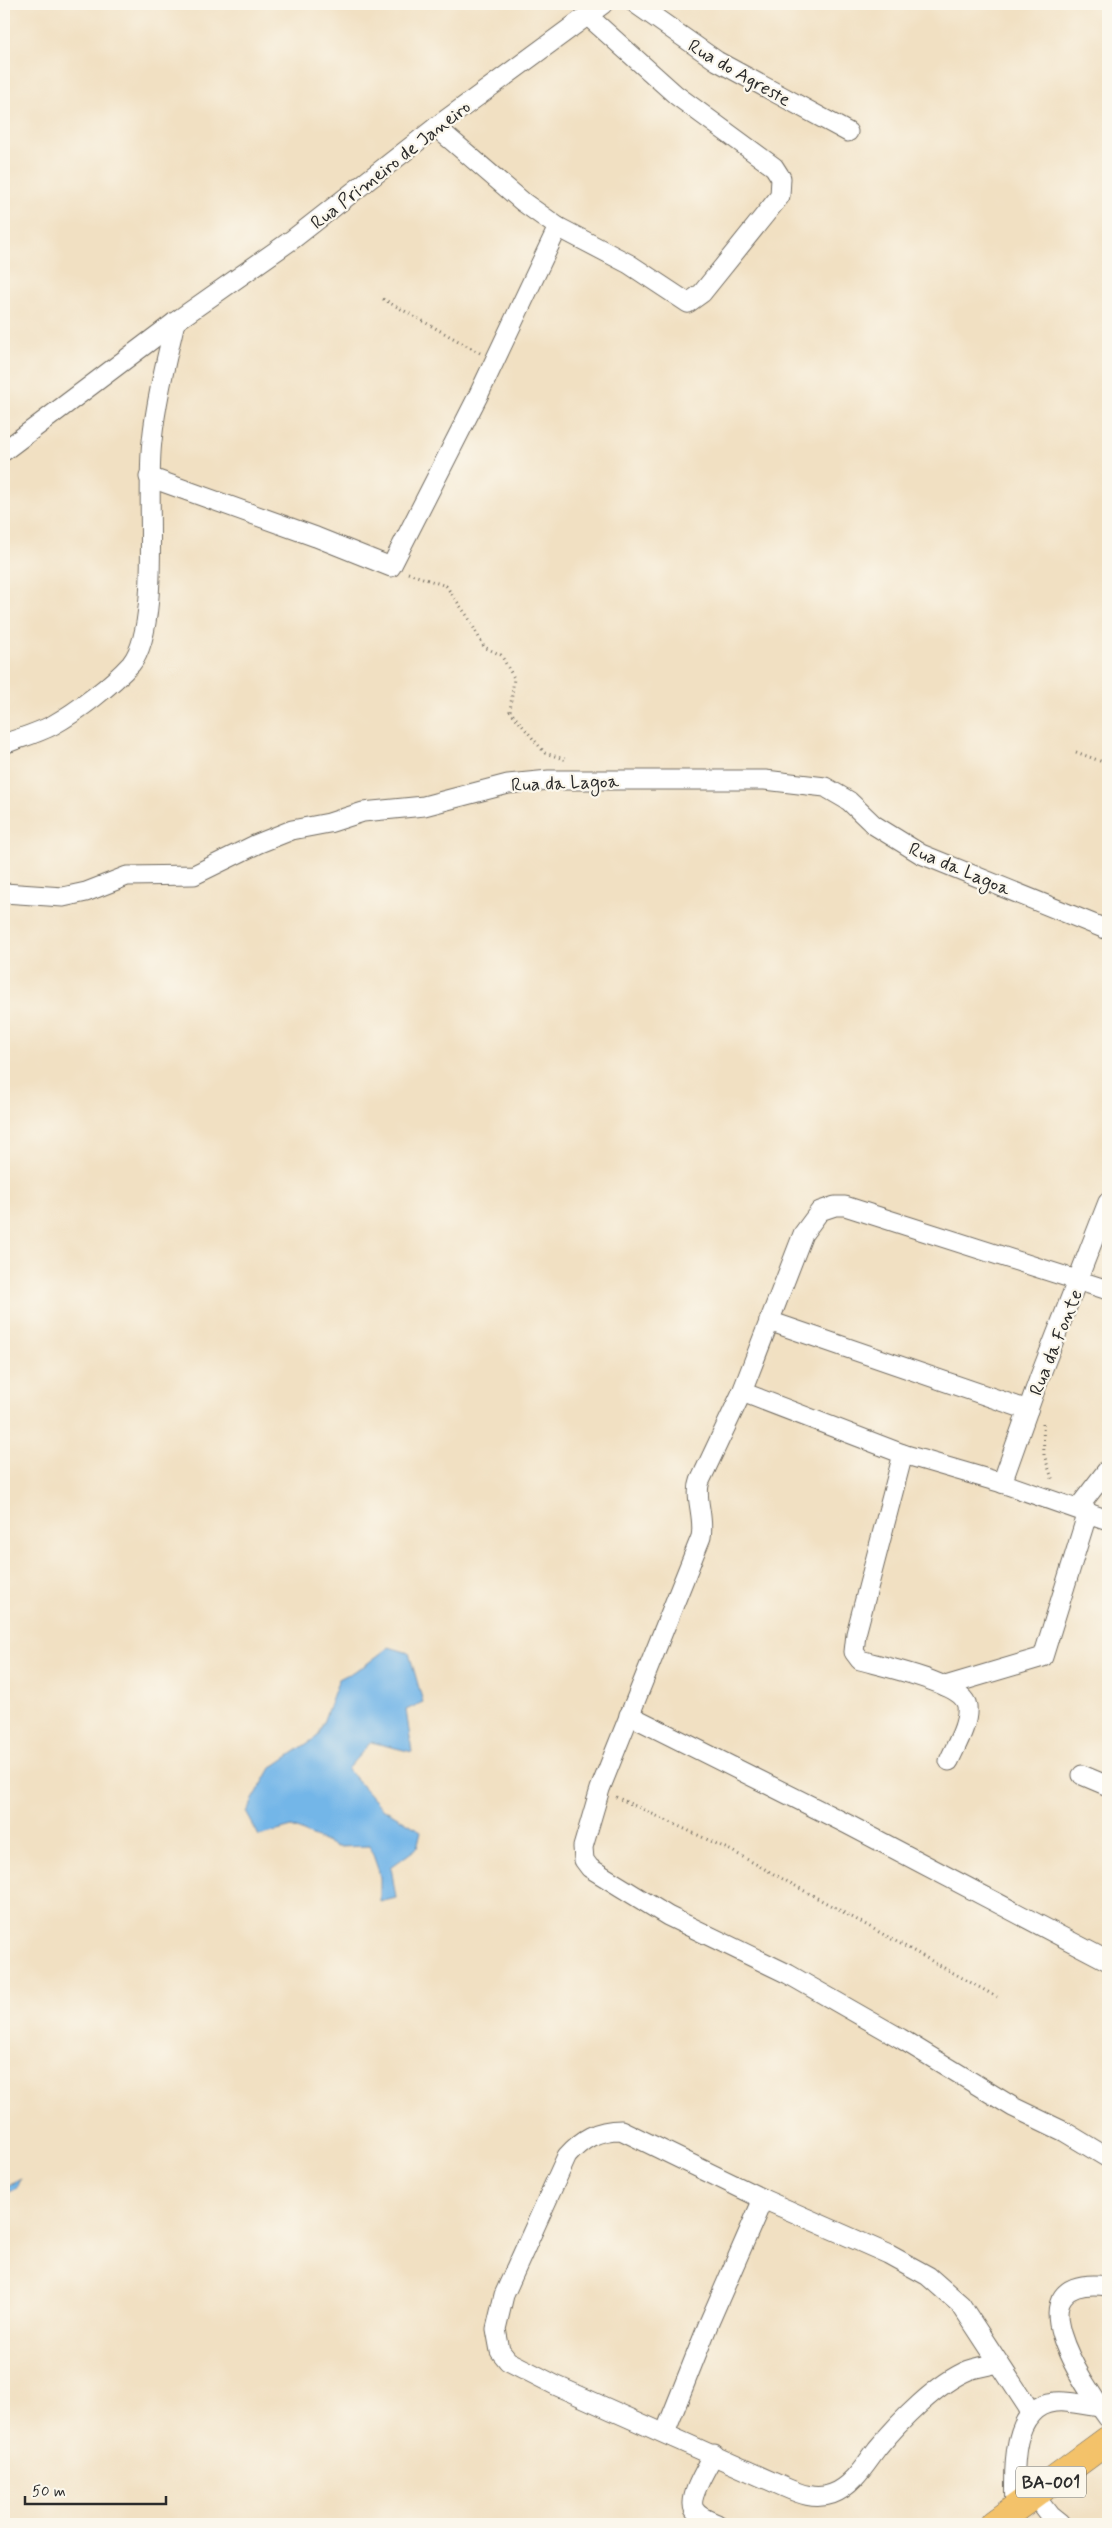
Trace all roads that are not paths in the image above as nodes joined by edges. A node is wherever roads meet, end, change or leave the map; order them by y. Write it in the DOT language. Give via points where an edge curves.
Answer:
graph roads {
  1 [pos="602,4"];
  2 [pos="636,4"];
  3 [pos="588,16"];
  4 [pos="436,128"];
  5 [pos="848,132"];
  6 [pos="558,227"];
  7 [pos="176,322"];
  8 [pos="4,451"];
  9 [pos="149,477"];
  10 [pos="4,744"];
  11 [pos="4,893"];
  12 [pos="1108,930"];
  13 [pos="1108,1202"];
  14 [pos="1078,1282"];
  15 [pos="1108,1290"];
  16 [pos="769,1321"];
  17 [pos="742,1392"];
  18 [pos="1036,1414"];
  19 [pos="903,1454"];
  20 [pos="1108,1469"];
  21 [pos="1002,1483"];
  22 [pos="1083,1510"];
  23 [pos="1108,1520"];
  24 [pos="945,1686"];
  25 [pos="628,1715"];
  26 [pos="950,1761"];
  27 [pos="1082,1775"];
  28 [pos="1108,1786"];
  29 [pos="1108,1961"];
  30 [pos="1108,2158"];
  31 [pos="763,2198"];
  32 [pos="1108,2286"];
  33 [pos="999,2363"];
  34 [pos="1031,2412"];
  35 [pos="1104,2412"];
  36 [pos="665,2433"];
  37 [pos="1108,2440"];
  38 [pos="714,2454"];
  39 [pos="1014,2509"];
  40 [pos="718,2524"];
  41 [pos="1060,2524"];
  1 -- 3 [label="street, Rua Primeiro de Janeiro"];
  2 -- 5 [label="street, Rua do Agreste" via="717,61"];
  3 -- 4 [label="street, Rua Primeiro de Janeiro"];
  3 -- 6 [label="street" via="676,95 774,167 781,178 780,196 702,293 688,303 628,264"];
  4 -- 6 [label="street" via="523,202"];
  4 -- 7 [label="street, Rua Primeiro de Janeiro" via="293,239"];
  6 -- 9 [label="street" via="391,567"];
  7 -- 8 [label="street, Rua Primeiro de Janeiro"];
  7 -- 9 [label="street" via="152,440"];
  9 -- 10 [label="street" via="149,606 143,642 131,663 116,677 53,725"];
  11 -- 12 [label="street, Rua da Lagoa" via="63,897 86,892 126,876 194,875 292,830 363,812 424,806 508,784 549,780 764,780 825,788 849,801 874,826 921,854"];
  13 -- 14 [label="street, Rua da Fonte"];
  14 -- 15 [label="street"];
  14 -- 16 [label="street" via="845,1206 835,1206 820,1212 803,1234"];
  14 -- 18 [label="street, Rua da Fonte"];
  16 -- 17 [label="street"];
  16 -- 18 [label="street"];
  17 -- 19 [label="street"];
  17 -- 25 [label="street" via="700,1481 701,1537"];
  18 -- 21 [label="street, Rua da Fonte"];
  19 -- 21 [label="street"];
  19 -- 24 [label="street" via="854,1652 860,1660"];
  20 -- 22 [label="street"];
  21 -- 22 [label="street"];
  22 -- 23 [label="street"];
  22 -- 24 [label="street" via="1043,1657"];
  24 -- 26 [label="street" via="962,1696 967,1708"];
  25 -- 29 [label="street" via="847,1824"];
  25 -- 30 [label="street" via="583,1846 584,1860 590,1868 668,1916 788,1974 1013,2107 1065,2132"];
  27 -- 28 [label="street"];
  31 -- 33 [label="street" via="888,2254 928,2276 960,2306"];
  31 -- 36 [label="street"];
  31 -- 36 [label="street" via="621,2130 599,2132 577,2144 567,2156 504,2295 496,2328 500,2351 508,2361"];
  32 -- 35 [label="street" via="1097,2284 1070,2290 1060,2300 1056,2313 1067,2348"];
  33 -- 34 [label="street"];
  33 -- 38 [label="street" via="957,2376 905,2418 854,2479 831,2495 804,2495"];
  34 -- 35 [label="street" via="1057,2401"];
  34 -- 39 [label="street" via="1025,2422 1014,2467"];
  36 -- 38 [label="street"];
  37 -- 39 [label="main road, BA-001"];
  38 -- 40 [label="street" via="693,2502 698,2514"];
  39 -- 41 [label="street" via="1050,2516"];
}
